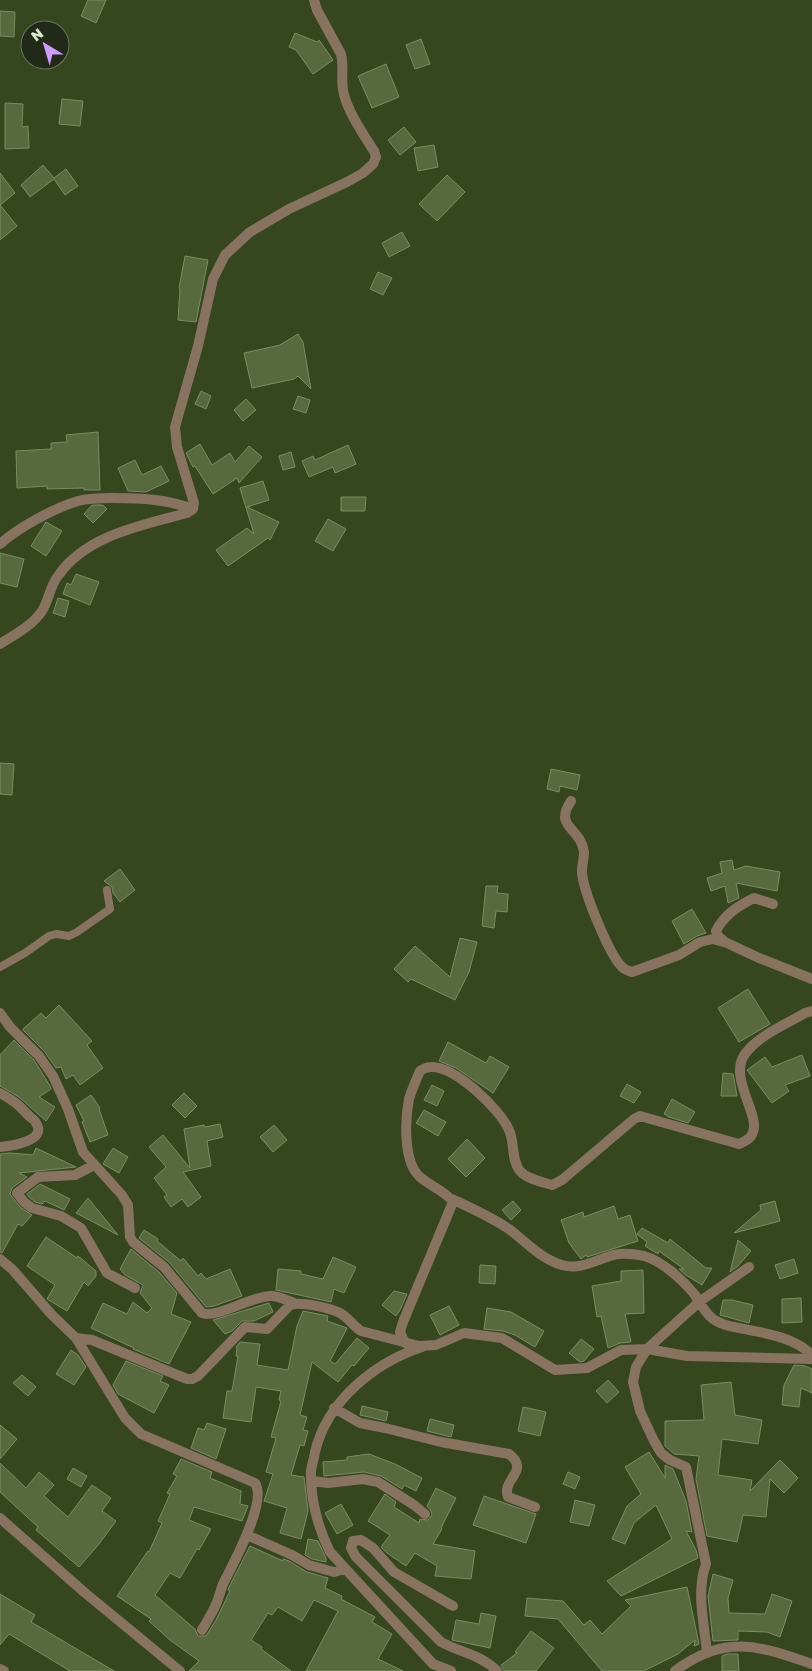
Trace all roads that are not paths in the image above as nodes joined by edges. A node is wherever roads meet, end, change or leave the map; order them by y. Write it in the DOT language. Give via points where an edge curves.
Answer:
graph roads {
  1 [pos="314,0"];
  2 [pos="193,509"];
  3 [pos="0,544"];
  4 [pos="0,644"];
  5 [pos="572,801"];
  6 [pos="107,890"];
  7 [pos="773,904"];
  8 [pos="727,943"];
  9 [pos="0,967"];
  10 [pos="812,979"];
  11 [pos="812,1011"];
  12 [pos="0,1013"];
  13 [pos="0,1093"];
  14 [pos="0,1147"];
  15 [pos="94,1165"];
  16 [pos="452,1199"];
  17 [pos="0,1259"];
  18 [pos="749,1267"];
  19 [pos="135,1288"];
  20 [pos="699,1302"];
  21 [pos="294,1304"];
  22 [pos="76,1338"];
  23 [pos="405,1343"];
  24 [pos="427,1346"];
  25 [pos="647,1349"];
  26 [pos="812,1357"];
  27 [pos="334,1408"];
  28 [pos="312,1481"];
  29 [pos="535,1507"];
  30 [pos="425,1514"];
  31 [pos="0,1518"];
  32 [pos="246,1536"];
  33 [pos="344,1569"];
  34 [pos="453,1606"];
  35 [pos="202,1630"];
  36 [pos="707,1652"];
  37 [pos="812,1664"];
  38 [pos="0,1669"];
  39 [pos="4,1671"];
  40 [pos="180,1671"];
  41 [pos="451,1671"];
  42 [pos="497,1671"];
  43 [pos="675,1671"];
  1 -- 2 [label="street" via="341,54 345,101 376,158 363,173 289,208 250,232 225,254 213,279 175,427"];
  2 -- 3 [label="street" via="161,500 80,500 37,520"];
  2 -- 4 [label="street" via="100,540 76,556 57,576 42,612 23,630"];
  5 -- 8 [label="street" via="564,815 565,820 584,851 582,872 602,934 623,968 632,972 647,968 712,938"];
  6 -- 9 [label="lane" via="110,909 100,917 72,935 48,936"];
  7 -- 8 [label="street" via="754,898 727,915 716,931"];
  8 -- 10 [label="street"];
  11 -- 16 [label="street" via="765,1036 743,1055 740,1079 754,1126 748,1139 739,1144 640,1116 552,1185 522,1173 516,1165 510,1131 473,1088 447,1070 430,1067 420,1070 409,1101 408,1150 412,1166 419,1176"];
  12 -- 15 [label="street" via="39,1056 52,1076 83,1152"];
  13 -- 14 [label="street" via="15,1101 37,1124 38,1130 23,1144"];
  15 -- 19 [label="street" via="75,1175 38,1177 17,1193 32,1208 60,1216 81,1228 107,1273"];
  15 -- 21 [label="street" via="128,1205 133,1242 164,1267 202,1313 211,1315 255,1298 271,1296"];
  16 -- 20 [label="street" via="490,1217 549,1259 564,1265 598,1262 611,1255 645,1257 672,1271"];
  16 -- 23 [label="street" via="453,1205 403,1322 400,1332"];
  17 -- 22 [label="street"];
  18 -- 20 [label="street"];
  20 -- 25 [label="street"];
  20 -- 26 [label="street" via="719,1323 790,1341"];
  21 -- 22 [label="street" via="267,1329 245,1327 192,1379 92,1340"];
  21 -- 23 [label="street" via="341,1313 361,1331"];
  22 -- 32 [label="street" via="125,1418 141,1434 255,1483 258,1498"];
  23 -- 24 [label="street"];
  24 -- 25 [label="street" via="464,1333 502,1338 547,1367 563,1371 587,1368 621,1350"];
  24 -- 27 [label="street" via="400,1355 362,1380"];
  25 -- 26 [label="street" via="687,1356"];
  25 -- 36 [label="street" via="636,1367 632,1382 640,1411 657,1447 670,1460 686,1467 706,1564 702,1577 702,1614"];
  27 -- 28 [label="street" via="319,1437 311,1470"];
  27 -- 29 [label="street" via="360,1423 509,1454 516,1459 517,1467 505,1491 508,1497"];
  28 -- 30 [label="street" via="328,1483 363,1479 378,1482"];
  28 -- 33 [label="street" via="321,1534"];
  31 -- 40 [label="street"];
  32 -- 33 [label="street" via="309,1565 334,1572"];
  32 -- 35 [label="street"];
  33 -- 41 [label="street" via="433,1664"];
  34 -- 42 [label="street" via="394,1572 373,1548 361,1540 353,1541 351,1548 356,1557 441,1642 483,1660"];
  36 -- 37 [label="street" via="740,1645 785,1654"];
  36 -- 43 [label="street"];
  38 -- 39 [label="street"];
}
